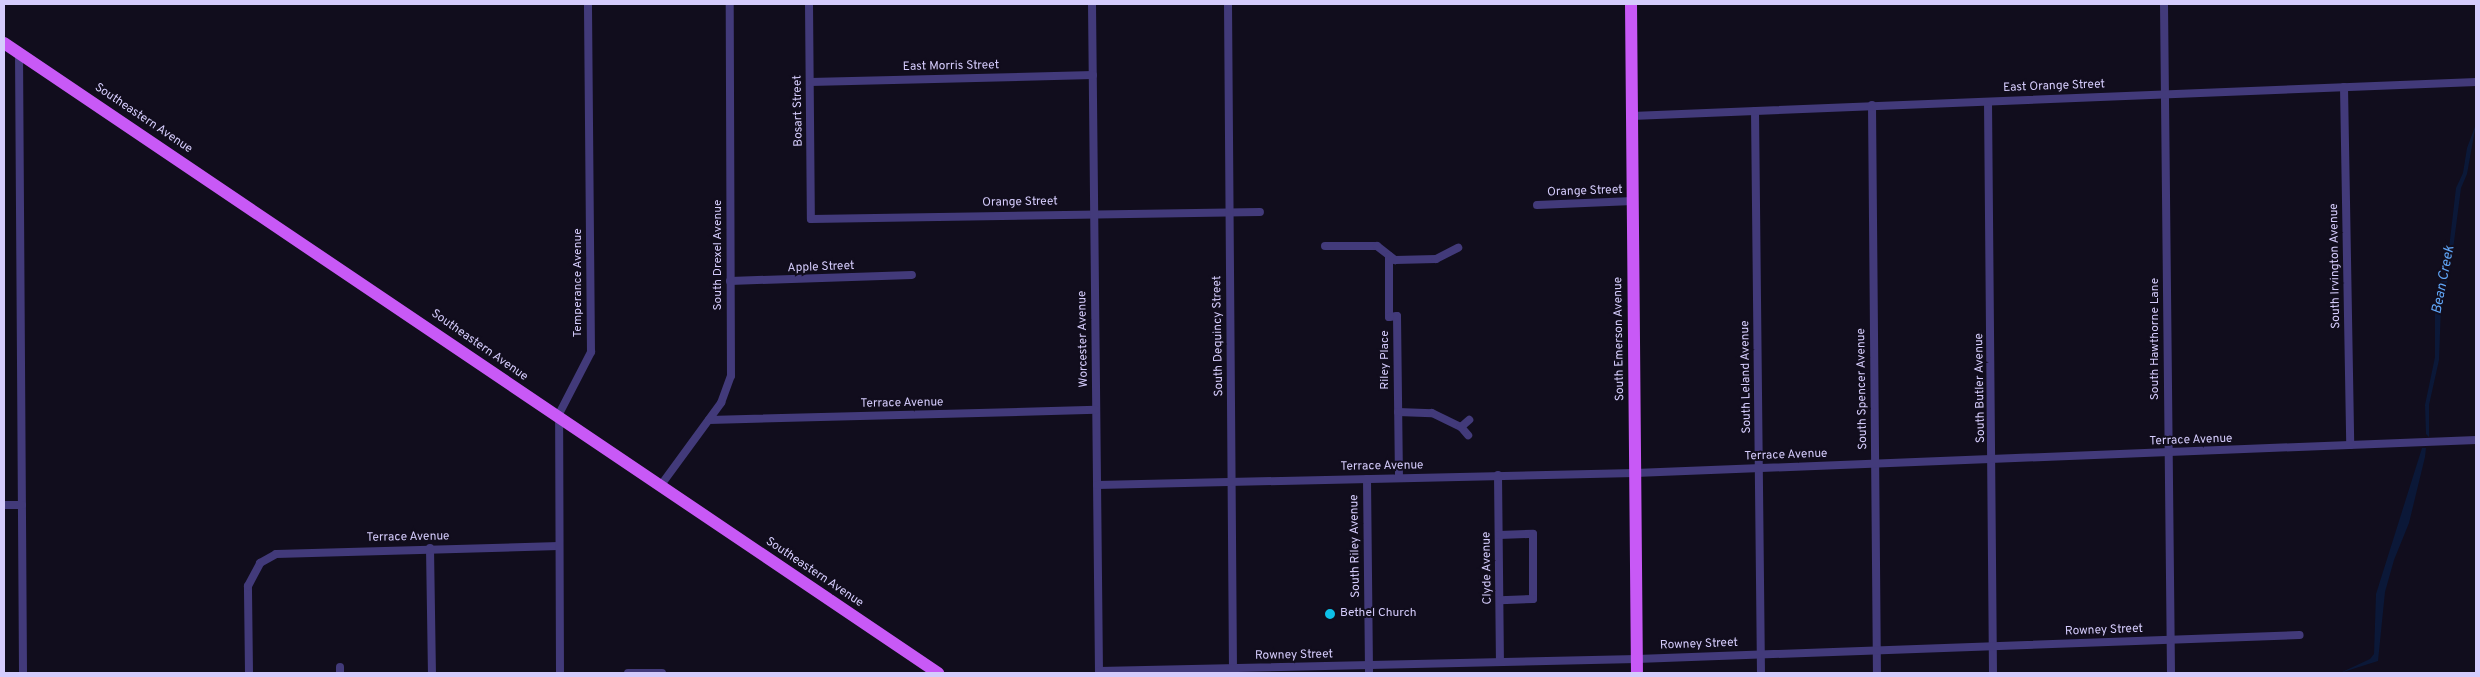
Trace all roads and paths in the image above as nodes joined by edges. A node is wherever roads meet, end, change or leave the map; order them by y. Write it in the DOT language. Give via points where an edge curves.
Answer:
graph roads {
  1 [pos="588,4"];
  2 [pos="730,4"];
  3 [pos="809,4"];
  4 [pos="1092,4"];
  5 [pos="1228,4"];
  6 [pos="1630,4"];
  7 [pos="2164,4"];
  8 [pos="4,43"];
  9 [pos="19,53"];
  10 [pos="1093,75"];
  11 [pos="810,82"];
  12 [pos="2476,82"];
  13 [pos="2344,87"];
  14 [pos="2165,94"];
  15 [pos="1988,102"];
  16 [pos="1872,106"];
  17 [pos="1756,111"];
  18 [pos="1632,116"];
  19 [pos="1632,201"];
  20 [pos="1538,205"];
  21 [pos="1260,212"];
  22 [pos="1229,213"];
  23 [pos="1094,214"];
  24 [pos="811,219"];
  25 [pos="1325,246"];
  26 [pos="1458,248"];
  27 [pos="1389,256"];
  28 [pos="912,275"];
  29 [pos="730,281"];
  30 [pos="1096,410"];
  31 [pos="1398,412"];
  32 [pos="558,417"];
  33 [pos="709,420"];
  34 [pos="1469,420"];
  35 [pos="1461,427"];
  36 [pos="1468,435"];
  37 [pos="2476,440"];
  38 [pos="2350,446"];
  39 [pos="2168,453"];
  40 [pos="1992,460"];
  41 [pos="1875,464"];
  42 [pos="1759,468"];
  43 [pos="1635,473"];
  44 [pos="1498,475"];
  45 [pos="1399,478"];
  46 [pos="1367,479"];
  47 [pos="1231,481"];
  48 [pos="1097,484"];
  49 [pos="661,485"];
  50 [pos="4,505"];
  51 [pos="22,505"];
  52 [pos="1499,535"];
  53 [pos="559,546"];
  54 [pos="430,548"];
  55 [pos="1500,600"];
  56 [pos="2300,635"];
  57 [pos="2171,640"];
  58 [pos="1993,646"];
  59 [pos="1877,650"];
  60 [pos="1761,654"];
  61 [pos="1637,659"];
  62 [pos="1500,661"];
  63 [pos="1233,668"];
  64 [pos="1369,669"];
  65 [pos="1099,672"];
  66 [pos="23,673"];
  67 [pos="249,673"];
  68 [pos="432,673"];
  69 [pos="560,673"];
  70 [pos="628,673"];
  71 [pos="662,673"];
  72 [pos="938,673"];
  73 [pos="1637,673"];
  74 [pos="1761,673"];
  75 [pos="1877,673"];
  76 [pos="1993,673"];
  77 [pos="2171,673"];
  1 -- 32 [label="street, Temperance Avenue" via="590,352"];
  2 -- 29 [label="street, South Drexel Avenue"];
  3 -- 11 [label="street, Bosart Street"];
  4 -- 10 [label="street, Worcester Avenue"];
  5 -- 22 [label="street, South Dequincy Street"];
  6 -- 18 [label="main road, South Emerson Avenue"];
  7 -- 14 [label="street, South Hawthorne Lane"];
  8 -- 9 [label="main road, Southeastern Avenue"];
  9 -- 32 [label="main road, Southeastern Avenue"];
  9 -- 51 [label="street"];
  10 -- 11 [label="street, East Morris Street"];
  10 -- 23 [label="street, Worcester Avenue"];
  11 -- 24 [label="street, Bosart Street"];
  12 -- 13 [label="street, East Orange Street"];
  13 -- 14 [label="street, East Orange Street"];
  13 -- 38 [label="street, South Irvington Avenue"];
  14 -- 15 [label="street, East Orange Street"];
  14 -- 39 [label="street, South Hawthorne Lane"];
  15 -- 16 [label="street, East Orange Street"];
  15 -- 40 [label="street, South Butler Avenue"];
  16 -- 17 [label="street, East Orange Street"];
  16 -- 41 [label="street, South Spencer Avenue"];
  17 -- 18 [label="street, East Orange Street"];
  17 -- 42 [label="street, South Leland Avenue"];
  18 -- 19 [label="main road, South Emerson Avenue"];
  19 -- 20 [label="street, Orange Street"];
  19 -- 43 [label="main road, South Emerson Avenue"];
  21 -- 22 [label="street, Orange Street"];
  22 -- 23 [label="street, Orange Street"];
  22 -- 47 [label="street, South Dequincy Street"];
  23 -- 24 [label="street, Orange Street"];
  23 -- 30 [label="street, Worcester Avenue"];
  25 -- 27 [label="street" via="1377,246"];
  26 -- 27 [label="street" via="1431,260 1395,260"];
  27 -- 31 [label="street, Riley Place" via="1389,317 1397,316"];
  28 -- 29 [label="street, Apple Street"];
  29 -- 33 [label="street, South Drexel Avenue" via="730,380 723,400"];
  30 -- 33 [label="street, Terrace Avenue"];
  30 -- 48 [label="street, Worcester Avenue"];
  31 -- 35 [label="street" via="1432,413"];
  31 -- 45 [label="street, Riley Place"];
  32 -- 49 [label="main road, Southeastern Avenue"];
  32 -- 53 [label="street, Temperance Avenue"];
  33 -- 49 [label="street, South Drexel Avenue"];
  34 -- 35 [label="street"];
  35 -- 36 [label="street"];
  37 -- 38 [label="street, Terrace Avenue"];
  38 -- 39 [label="street, Terrace Avenue"];
  39 -- 40 [label="street, Terrace Avenue"];
  39 -- 57 [label="street, South Hawthorne Lane"];
  40 -- 41 [label="street, Terrace Avenue"];
  40 -- 58 [label="street, South Butler Avenue"];
  41 -- 42 [label="street, Terrace Avenue"];
  41 -- 59 [label="street, South Spencer Avenue"];
  42 -- 43 [label="street, Terrace Avenue"];
  42 -- 60 [label="street, South Leland Avenue"];
  43 -- 44 [label="street, Terrace Avenue"];
  43 -- 61 [label="main road, South Emerson Avenue"];
  44 -- 45 [label="street, Terrace Avenue"];
  44 -- 52 [label="street, Clyde Avenue"];
  45 -- 46 [label="street, Terrace Avenue"];
  46 -- 47 [label="street, Terrace Avenue"];
  46 -- 64 [label="street, South Riley Avenue"];
  47 -- 48 [label="street, Terrace Avenue"];
  47 -- 63 [label="street, South Dequincy Street"];
  48 -- 65 [label="street, Worcester Avenue"];
  49 -- 72 [label="main road, Southeastern Avenue"];
  50 -- 51 [label="street"];
  51 -- 66 [label="street"];
  52 -- 55 [label="street, Clyde Avenue"];
  52 -- 55 [label="street" via="1532,534 1533,581 1533,599"];
  53 -- 54 [label="street, Terrace Avenue"];
  53 -- 69 [label="street, Temperance Avenue"];
  54 -- 67 [label="street, Terrace Avenue" via="286,552 260,563 247,594"];
  54 -- 68 [label="street"];
  55 -- 62 [label="street, Clyde Avenue"];
  56 -- 57 [label="street, Rowney Street"];
  57 -- 58 [label="street, Rowney Street"];
  57 -- 77 [label="street, South Hawthorne Lane"];
  58 -- 59 [label="street, Rowney Street"];
  58 -- 76 [label="street, South Butler Avenue"];
  59 -- 60 [label="street, Rowney Street"];
  59 -- 75 [label="street, South Spencer Avenue"];
  60 -- 61 [label="street, Rowney Street"];
  60 -- 74 [label="street, South Leland Avenue"];
  61 -- 62 [label="street, Rowney Street"];
  61 -- 73 [label="main road, South Emerson Avenue"];
  62 -- 64 [label="street, Rowney Street"];
  63 -- 64 [label="street, Rowney Street"];
  63 -- 65 [label="street, Rowney Street"];
  70 -- 71 [label="street"];
}
